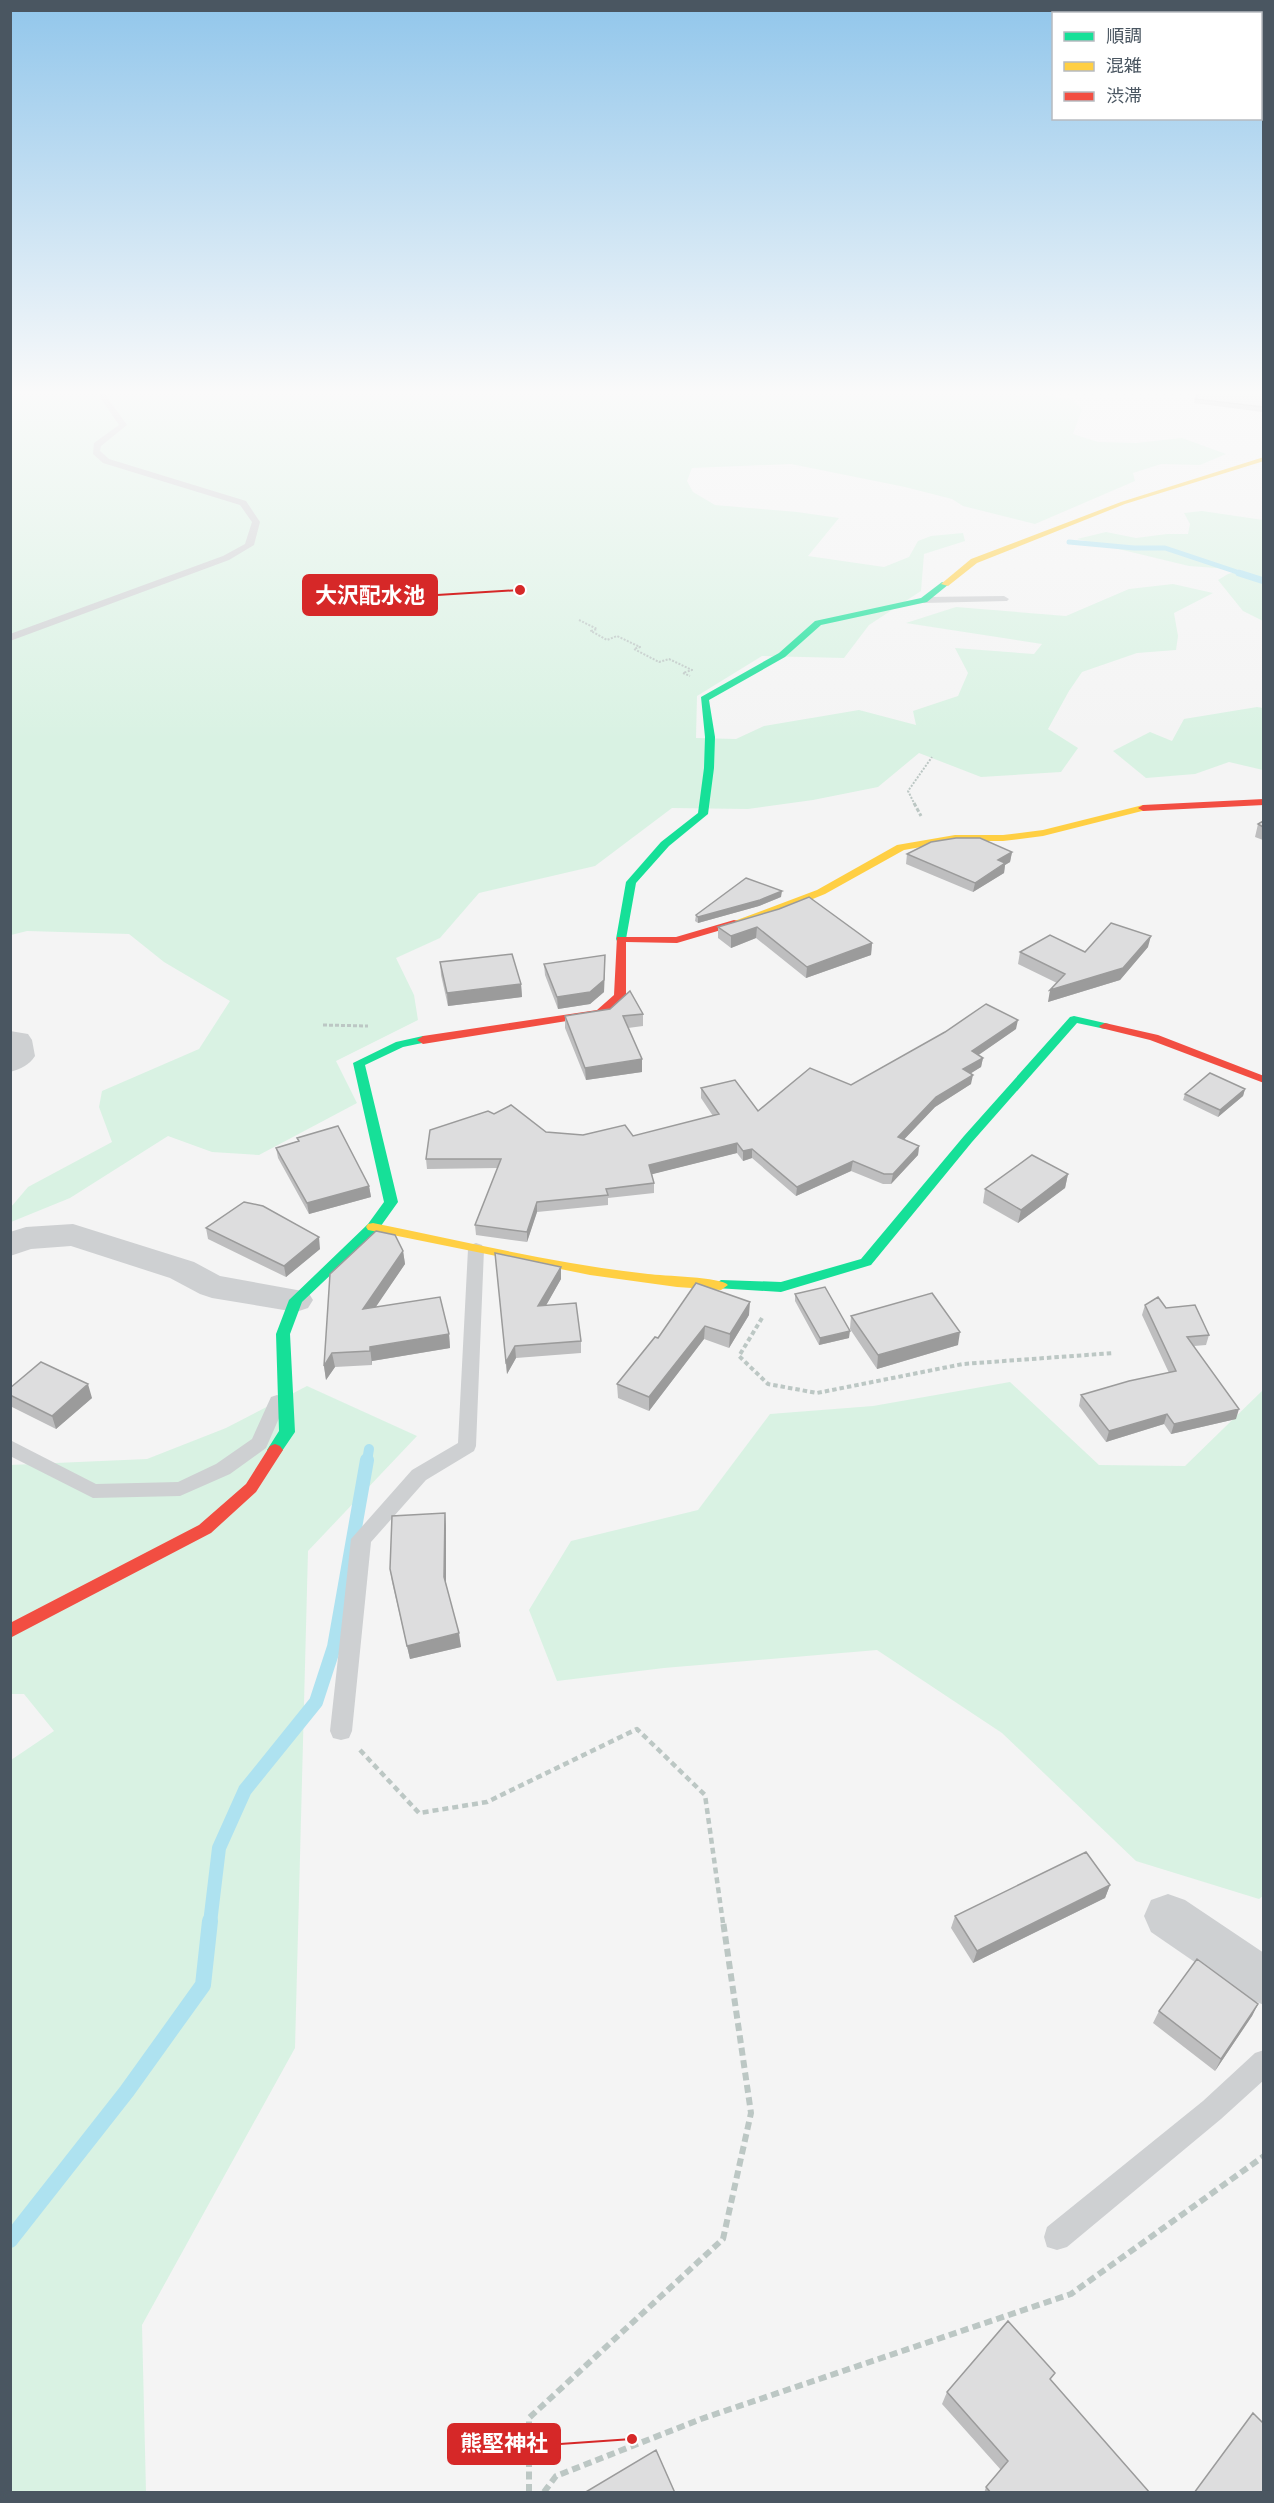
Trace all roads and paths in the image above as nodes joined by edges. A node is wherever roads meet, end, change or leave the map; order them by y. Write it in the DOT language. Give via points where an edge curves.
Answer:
graph roads {
  1 [pos="246,507"];
  2 [pos="1113,507"];
  3 [pos="1004,599"];
  4 [pos="924,600"];
  5 [pos="579,620"];
  6 [pos="10,638"];
  7 [pos="721,690"];
  8 [pos="932,757"];
  9 [pos="1263,801"];
  10 [pos="933,841"];
  11 [pos="621,939"];
  12 [pos="10,1039"];
  13 [pos="10,1063"];
  14 [pos="1263,1080"];
  15 [pos="374,1227"];
  16 [pos="10,1245"];
  17 [pos="476,1249"];
  18 [pos="781,1287"];
  19 [pos="296,1300"];
  20 [pos="1114,1353"];
  21 [pos="285,1384"];
  22 [pos="10,1447"];
  23 [pos="10,1631"];
  24 [pos="341,1731"];
  25 [pos="1168,1916"];
  26 [pos="1263,1981"];
  27 [pos="1263,2062"];
  28 [pos="1263,2156"];
  29 [pos="1057,2237"];
  30 [pos="529,2493"];
  31 [pos="544,2493"];
  1 -- 6 [label="lane" via="256,522 249,545 226,558"];
  2 -- 4 [label="street" via="974,561"];
  3 -- 4 [label="lane"];
  4 -- 7 [label="street" via="818,623 782,655"];
  5 -- 7 [label="path" via="597,628 591,631 607,640 617,636 659,662 669,659 692,670 683,673"];
  7 -- 11 [label="street" via="704,699 710,737 703,814 665,844 631,882"];
  8 -- 10 [label="path" via="908,791"];
  9 -- 10 [label="street" via="1135,808 1043,833"];
  10 -- 11 [label="street" via="901,846 821,892 769,913 677,940"];
  11 -- 15 [label="street" via="620,996 600,1013 400,1044 359,1063 391,1202"];
  12 -- 13 [label="street" via="18,1040 21,1056"];
  14 -- 18 [label="street" via="1154,1037 1074,1019 866,1262"];
  15 -- 17 [label="street"];
  15 -- 19 [label="street"];
  16 -- 19 [label="street" via="26,1238 73,1235 182,1270 212,1286"];
  17 -- 18 [label="street" via="681,1283"];
  17 -- 24 [label="lane" via="467,1446 418,1475 361,1539"];
  18 -- 20 [label="path" via="739,1356 768,1384 817,1393 963,1364"];
  19 -- 21 [label="street" via="283,1334"];
  21 -- 22 [label="lane" via="259,1443 223,1469 180,1489 93,1491"];
  21 -- 23 [label="street" via="287,1432 251,1488 205,1529"];
  24 -- 30 [label="path" via="419,1813 487,1802 637,1729 705,1796 751,2113 723,2240 529,2418"];
  25 -- 26 [label="street"];
  27 -- 29 [label="lane" via="1212,2110"];
  28 -- 31 [label="path" via="1071,2294 701,2419 556,2476"];
}
